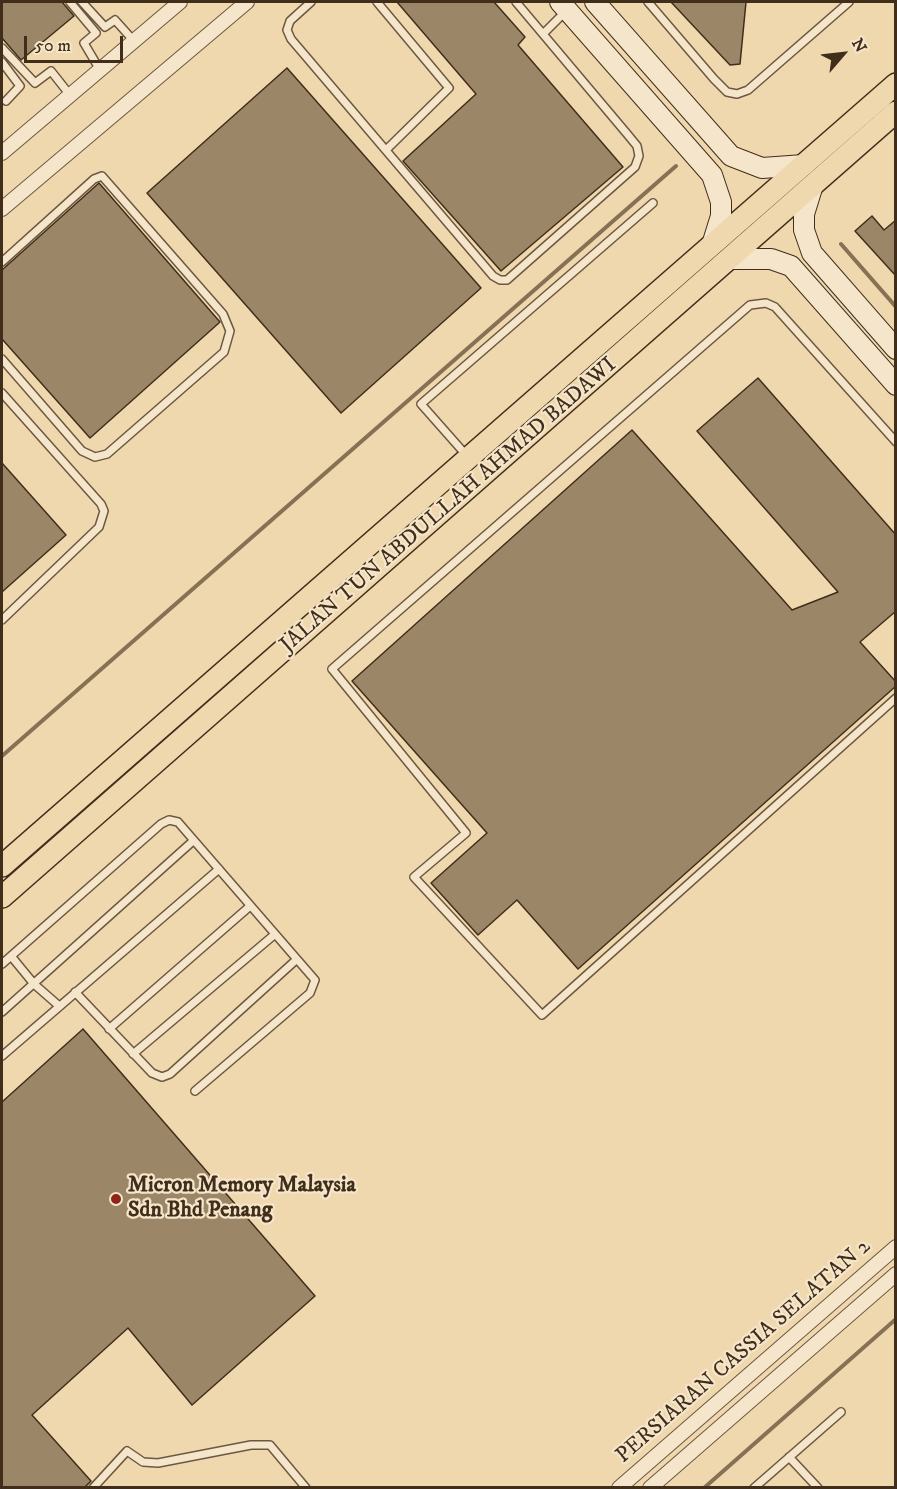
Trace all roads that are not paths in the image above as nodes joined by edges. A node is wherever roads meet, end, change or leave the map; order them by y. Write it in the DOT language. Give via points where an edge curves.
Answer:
graph roads {
  1 [pos="70,2"];
  2 [pos="82,2"];
  3 [pos="177,2"];
  4 [pos="247,2"];
  5 [pos="311,2"];
  6 [pos="377,2"];
  7 [pos="516,2"];
  8 [pos="595,2"];
  9 [pos="648,2"];
  10 [pos="849,2"];
  11 [pos="564,6"];
  12 [pos="543,34"];
  13 [pos="133,40"];
  14 [pos="2,48"];
  15 [pos="2,62"];
  16 [pos="100,70"];
  17 [pos="896,84"];
  18 [pos="70,95"];
  19 [pos="6,101"];
  20 [pos="896,112"];
  21 [pos="386,150"];
  22 [pos="2,153"];
  23 [pos="804,165"];
  24 [pos="812,188"];
  25 [pos="653,203"];
  26 [pos="2,210"];
  27 [pos="712,245"];
  28 [pos="732,259"];
  29 [pos="2,262"];
  30 [pos="896,349"];
  31 [pos="2,359"];
  32 [pos="896,385"];
  33 [pos="2,393"];
  34 [pos="896,442"];
  35 [pos="469,458"];
  36 [pos="2,620"];
  37 [pos="896,698"];
  38 [pos="193,841"];
  39 [pos="2,866"];
  40 [pos="219,869"];
  41 [pos="2,897"];
  42 [pos="249,907"];
  43 [pos="274,935"];
  44 [pos="11,956"];
  45 [pos="296,960"];
  46 [pos="2,964"];
  47 [pos="34,984"];
  48 [pos="75,992"];
  49 [pos="58,1005"];
  50 [pos="2,1012"];
  51 [pos="109,1029"];
  52 [pos="133,1054"];
  53 [pos="2,1056"];
  54 [pos="195,1091"];
  55 [pos="896,1247"];
  56 [pos="896,1274"];
  57 [pos="841,1412"];
  58 [pos="789,1457"];
  59 [pos="93,1488"];
  60 [pos="306,1488"];
  61 [pos="620,1488"];
  62 [pos="650,1488"];
  63 [pos="754,1488"];
  64 [pos="818,1488"];
  1 -- 16 [label="lane" via="96,33 84,43"];
  2 -- 13 [label="lane" via="105,27 115,20"];
  3 -- 13 [label="street"];
  4 -- 26 [label="street"];
  5 -- 21 [label="lane" via="290,21 287,30 291,39"];
  6 -- 21 [label="lane" via="448,88"];
  7 -- 12 [label="lane"];
  8 -- 23 [label="street" via="731,156 762,168"];
  9 -- 10 [label="lane" via="714,79 727,92 737,94 748,90"];
  11 -- 12 [label="lane"];
  11 -- 27 [label="street" via="712,175 721,202 721,216"];
  12 -- 21 [label="lane" via="628,135 639,156 635,167 507,280 493,276"];
  13 -- 16 [label="street"];
  14 -- 18 [label="lane" via="35,83 51,71"];
  15 -- 19 [label="lane" via="20,86"];
  16 -- 18 [label="street"];
  17 -- 23 [label="main road, JALAN TUN ABDULLAH AHMAD BADAWI"];
  18 -- 22 [label="street"];
  20 -- 24 [label="main road, JALAN TUN ABDULLAH AHMAD BADAWI"];
  23 -- 27 [label="main road, JALAN TUN ABDULLAH AHMAD BADAWI"];
  24 -- 28 [label="main road, JALAN TUN ABDULLAH AHMAD BADAWI"];
  24 -- 30 [label="street" via="804,214 804,230 812,254"];
  25 -- 35 [label="lane" via="421,404"];
  27 -- 35 [label="main road, JALAN TUN ABDULLAH AHMAD BADAWI"];
  28 -- 32 [label="street" via="771,259 791,266"];
  28 -- 41 [label="main road, JALAN TUN ABDULLAH AHMAD BADAWI"];
  29 -- 31 [label="lane" via="93,179 102,176 223,314 230,331 224,352 107,454 95,457 82,451"];
  33 -- 36 [label="lane" via="104,511 99,527"];
  34 -- 37 [label="lane" via="775,307 750,304 332,669 466,833 414,877 542,1015"];
  35 -- 39 [label="main road, JALAN TUN ABDULLAH AHMAD BADAWI"];
  38 -- 40 [label="lane"];
  38 -- 44 [label="lane" via="178,822 160,824"];
  38 -- 47 [label="lane"];
  40 -- 42 [label="lane"];
  40 -- 48 [label="lane"];
  42 -- 43 [label="lane"];
  42 -- 51 [label="lane"];
  43 -- 45 [label="lane"];
  43 -- 52 [label="lane"];
  44 -- 46 [label="lane"];
  44 -- 47 [label="lane"];
  45 -- 52 [label="lane" via="170,1074 152,1074"];
  45 -- 54 [label="lane" via="315,980 310,993"];
  47 -- 49 [label="lane"];
  47 -- 50 [label="lane"];
  48 -- 49 [label="lane"];
  48 -- 51 [label="lane"];
  49 -- 53 [label="lane"];
  51 -- 52 [label="lane"];
  55 -- 61 [label="street, PERSIARAN CASSIA SELATAN 2"];
  56 -- 62 [label="street, PERSIARAN CASSIA SELATAN 2"];
  57 -- 58 [label="lane"];
  58 -- 63 [label="lane"];
  58 -- 64 [label="lane"];
  59 -- 60 [label="lane" via="127,1451 143,1462 158,1463 251,1444 270,1445"];
}
